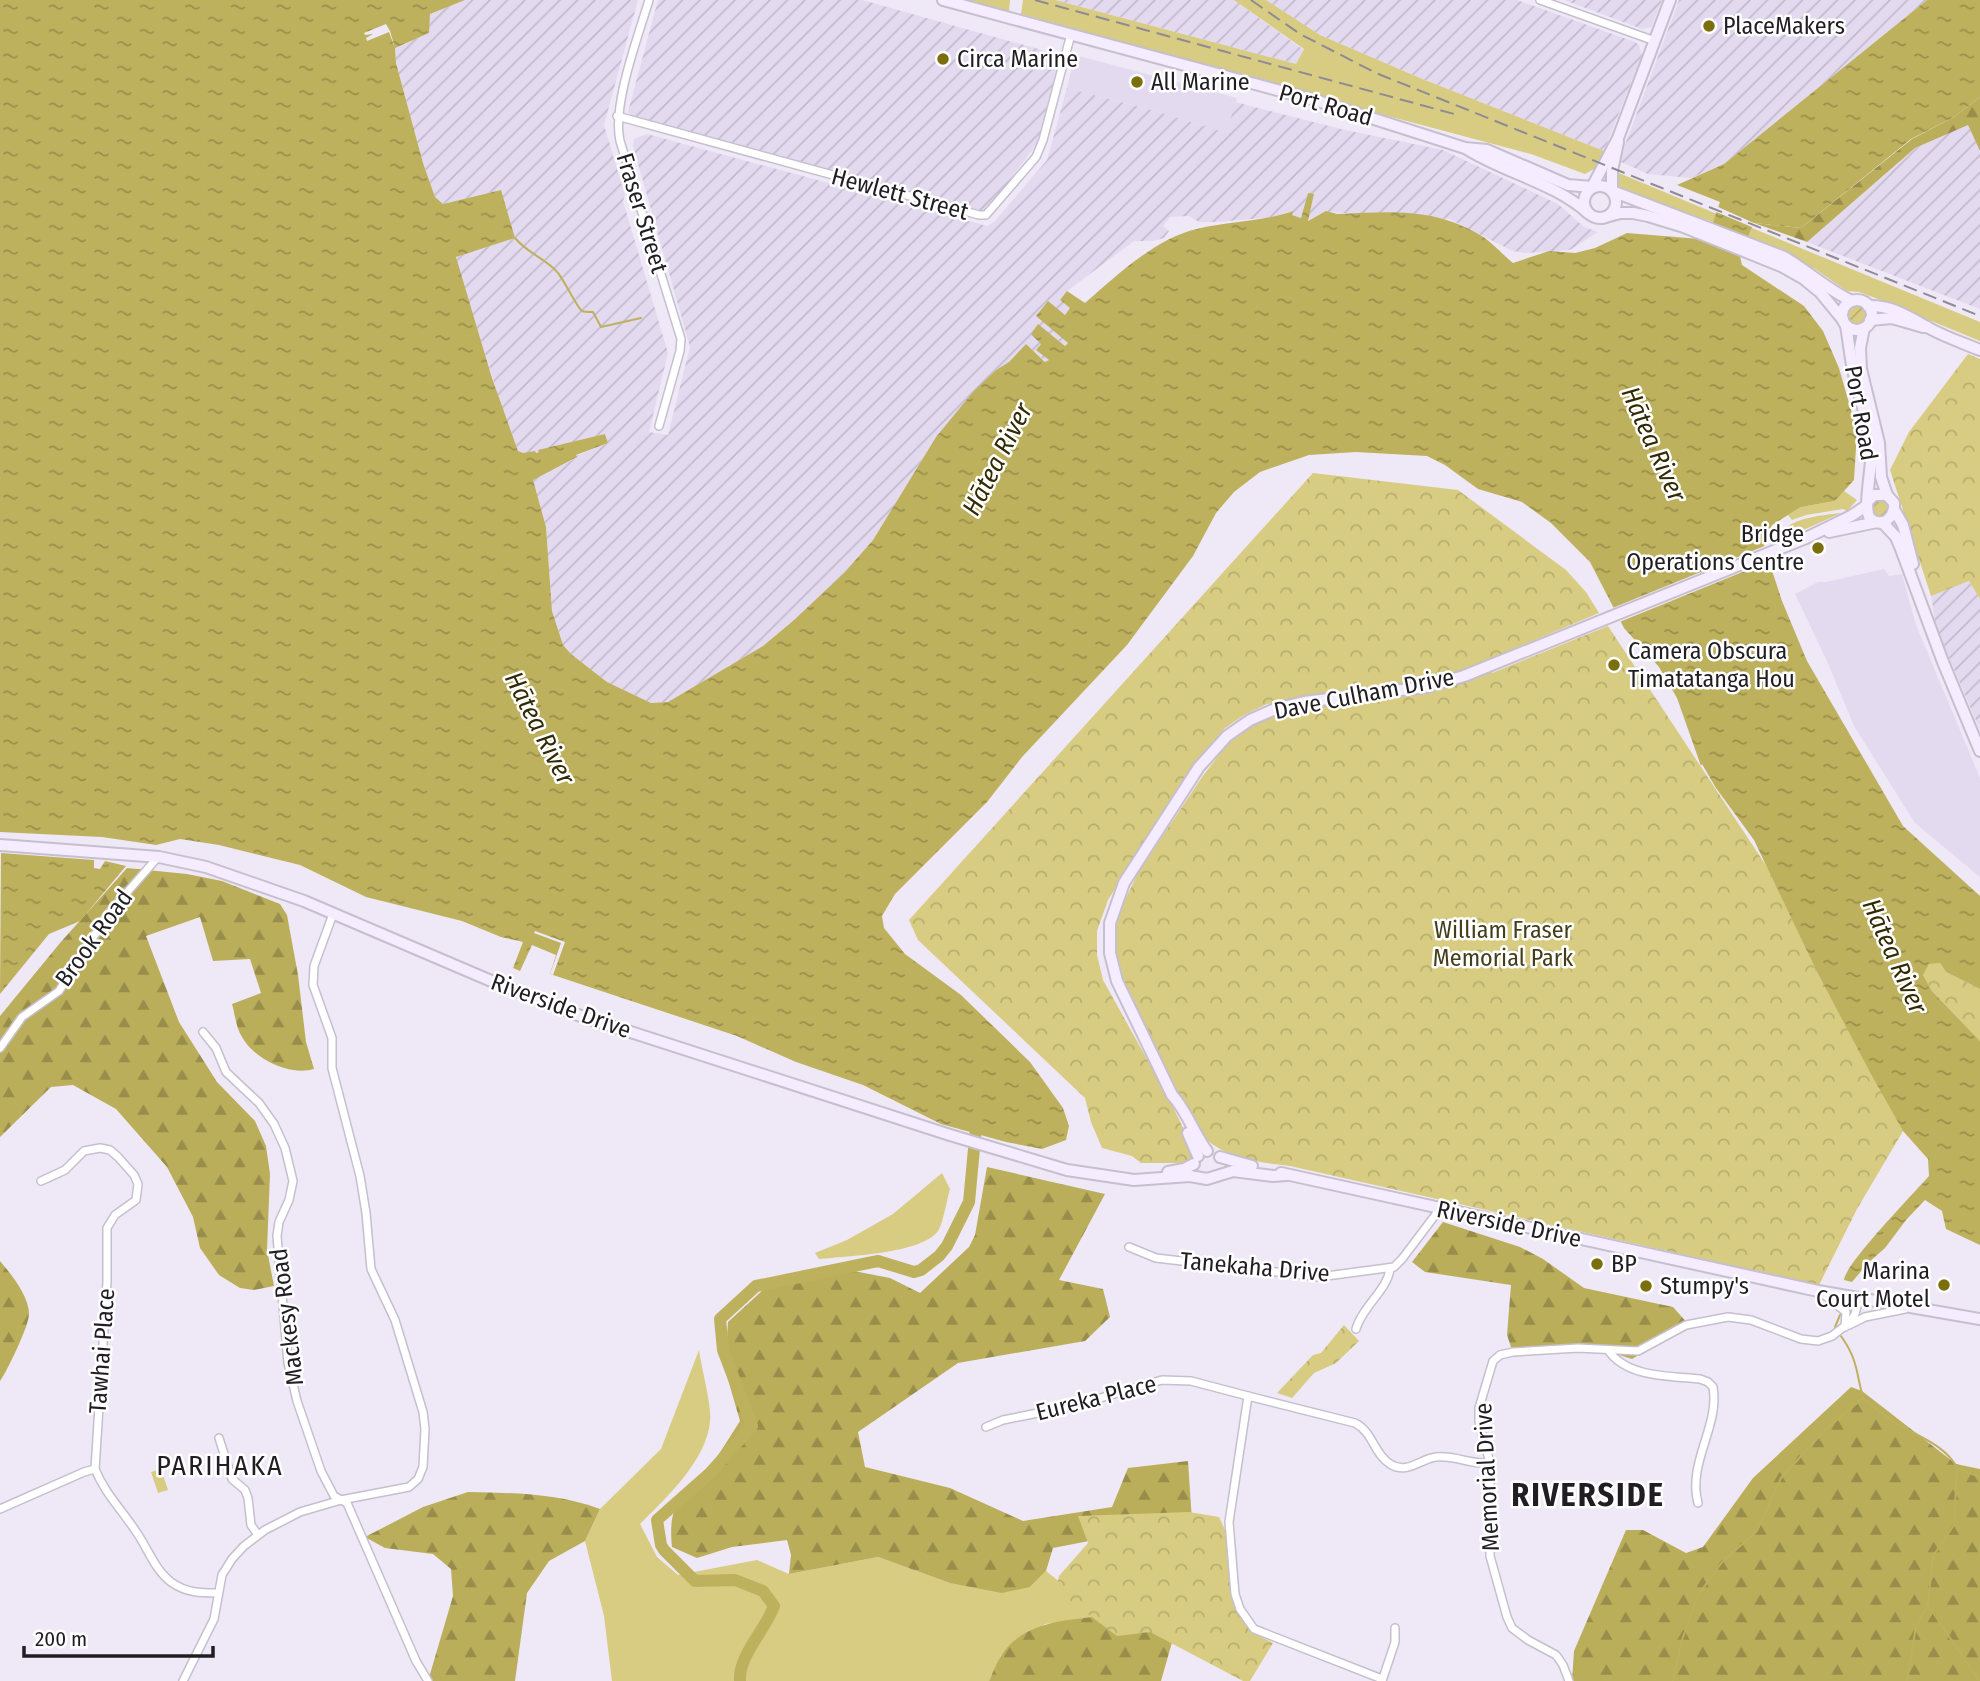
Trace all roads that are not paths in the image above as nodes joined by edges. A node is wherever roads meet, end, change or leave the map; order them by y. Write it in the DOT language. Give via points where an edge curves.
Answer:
graph roads {
  1 [pos="649,0"];
  2 [pos="943,0"];
  3 [pos="1540,0"];
  4 [pos="1670,0"];
  5 [pos="1071,34"];
  6 [pos="1655,41"];
  7 [pos="617,116"];
  8 [pos="1618,138"];
  9 [pos="1465,148"];
  10 [pos="1592,187"];
  11 [pos="1612,191"];
  12 [pos="1588,213"];
  13 [pos="1602,218"];
  14 [pos="1686,223"];
  15 [pos="1765,254"];
  16 [pos="1852,301"];
  17 [pos="1868,306"];
  18 [pos="1845,323"];
  19 [pos="1867,324"];
  20 [pos="1929,328"];
  21 [pos="1980,350"];
  22 [pos="659,426"];
  23 [pos="1887,495"];
  24 [pos="1867,503"];
  25 [pos="1895,511"];
  26 [pos="1880,522"];
  27 [pos="1806,538"];
  28 [pos="1923,605"];
  29 [pos="1980,751"];
  30 [pos="0,845"];
  31 [pos="159,857"];
  32 [pos="332,914"];
  33 [pos="203,1032"];
  34 [pos="0,1048"];
  35 [pos="1200,1157"];
  36 [pos="1220,1157"];
  37 [pos="1220,1173"];
  38 [pos="1286,1175"];
  39 [pos="1124,1177"];
  40 [pos="1199,1177"];
  41 [pos="41,1181"];
  42 [pos="1437,1209"];
  43 [pos="1129,1247"];
  44 [pos="1390,1268"];
  45 [pos="1819,1292"];
  46 [pos="1860,1298"];
  47 [pos="1912,1308"];
  48 [pos="1980,1319"];
  49 [pos="1845,1327"];
  50 [pos="1356,1329"];
  51 [pos="1608,1350"];
  52 [pos="1248,1396"];
  53 [pos="986,1427"];
  54 [pos="219,1438"];
  55 [pos="1490,1463"];
  56 [pos="95,1469"];
  57 [pos="341,1500"];
  58 [pos="1698,1503"];
  59 [pos="0,1509"];
  60 [pos="258,1535"];
  61 [pos="218,1594"];
  62 [pos="1395,1628"];
  63 [pos="1382,1680"];
  64 [pos="183,1681"];
  65 [pos="428,1681"];
  66 [pos="1569,1681"];
  1 -- 7 [label="street, Fraser Street"];
  2 -- 5 [label="main road, Port Road"];
  3 -- 6 [label="street"];
  4 -- 6 [label="main road"];
  5 -- 7 [label="street, Hewlett Street" via="1036,158 986,215"];
  5 -- 9 [label="main road, Port Road" via="1318,101"];
  6 -- 8 [label="main road"];
  7 -- 22 [label="street, Fraser Street" via="620,141 681,339"];
  8 -- 10 [label="main road"];
  8 -- 11 [label="main road"];
  9 -- 10 [label="main road, Port Road" via="1487,150 1568,185"];
  9 -- 12 [label="main road, Port Road" via="1554,191"];
  10 -- 11 [label="main road, Port Road"];
  10 -- 12 [label="main road" via="1583,199"];
  11 -- 13 [label="main road" via="1614,210"];
  11 -- 14 [label="main road, Port Road" via="1665,210"];
  12 -- 13 [label="main road, Port Road"];
  13 -- 14 [label="main road, Port Road" via="1633,212"];
  14 -- 15 [label="main road, Port Road"];
  15 -- 16 [label="main road, Port Road" via="1810,272"];
  15 -- 18 [label="main road, Port Road" via="1820,292"];
  16 -- 17 [label="main road"];
  16 -- 18 [label="main road" via="1844,309"];
  17 -- 19 [label="main road"];
  17 -- 20 [label="main road" via="1893,309"];
  18 -- 19 [label="main road" via="1855,330"];
  18 -- 24 [label="main road, Port Road" via="1871,444"];
  19 -- 20 [label="main road" via="1892,318"];
  19 -- 23 [label="main road, Port Road" via="1860,348 1861,369"];
  20 -- 21 [label="main road"];
  23 -- 24 [label="main road" via="1879,494"];
  23 -- 25 [label="main road"];
  24 -- 26 [label="main road" via="1869,516"];
  24 -- 27 [label="main road, Dave Culham Drive"];
  25 -- 26 [label="main road"];
  25 -- 28 [label="main road" via="1903,525"];
  26 -- 27 [label="main road, Dave Culham Drive"];
  26 -- 28 [label="main road" via="1896,537"];
  27 -- 35 [label="main road, Dave Culham Drive" via="1436,685 1275,709 1237,728 1212,751 1132,868 1110,923 1110,953 1117,981 1198,1138"];
  28 -- 29 [label="main road"];
  30 -- 31 [label="main road, Riverside Drive"];
  31 -- 32 [label="main road, Riverside Drive" via="231,875"];
  31 -- 34 [label="street, Brook Road" via="108,914 59,990 22,1017"];
  32 -- 39 [label="main road, Riverside Drive" via="578,1015 1067,1170"];
  32 -- 57 [label="street" via="314,966 313,985 331,1038 332,1068 360,1176 371,1269 395,1320 425,1429 423,1467 414,1483"];
  33 -- 57 [label="street, Mackesy Road" via="231,1079 249,1091 267,1114 281,1137 293,1173 277,1236 288,1363 321,1471 329,1489"];
  35 -- 36 [label="main road, Riverside Drive"];
  35 -- 39 [label="main road, Riverside Drive" via="1178,1171"];
  35 -- 40 [label="main road, Dave Culham Drive"];
  36 -- 37 [label="main road"];
  36 -- 38 [label="main road, Riverside Drive"];
  37 -- 38 [label="main road, Riverside Drive"];
  37 -- 40 [label="main road, Riverside Drive" via="1212,1179"];
  38 -- 42 [label="main road, Riverside Drive"];
  39 -- 40 [label="main road, Riverside Drive"];
  41 -- 56 [label="street, Tawhai Place" via="65,1170 84,1151 100,1148 118,1157 138,1184 136,1199 107,1228"];
  42 -- 44 [label="street" via="1402,1259"];
  42 -- 45 [label="main road, Riverside Drive"];
  43 -- 44 [label="street, Tanekaha Drive" via="1156,1258 1299,1275"];
  44 -- 50 [label="street"];
  45 -- 46 [label="main road, Riverside Drive"];
  45 -- 49 [label="street" via="1846,1312"];
  46 -- 47 [label="main road, Riverside Drive"];
  46 -- 49 [label="street"];
  47 -- 48 [label="main road, Riverside Drive"];
  47 -- 49 [label="street, Memorial Drive" via="1865,1317"];
  49 -- 51 [label="street, Memorial Drive" via="1826,1339 1809,1341 1751,1320 1728,1317 1686,1325 1638,1351"];
  51 -- 55 [label="street, Memorial Drive" via="1513,1352 1496,1357 1479,1408"];
  51 -- 58 [label="street" via="1640,1371 1700,1379 1713,1387 1712,1412 1698,1462"];
  52 -- 53 [label="street, Eureka Place" via="1191,1381 1162,1380"];
  52 -- 55 [label="street, Eureka Place" via="1355,1423 1368,1433 1386,1461 1399,1468 1436,1457"];
  52 -- 63 [label="street" via="1229,1522 1240,1609 1254,1629"];
  54 -- 60 [label="street" via="232,1479 245,1490 251,1525"];
  55 -- 66 [label="street, Memorial Drive" via="1489,1551 1507,1618 1517,1633 1556,1655"];
  56 -- 59 [label="street"];
  56 -- 61 [label="street" via="166,1577 183,1589"];
  57 -- 60 [label="street" via="289,1517"];
  57 -- 65 [label="street, Mackesy Road" via="347,1503"];
  60 -- 61 [label="street" via="232,1559"];
  61 -- 64 [label="street" via="214,1619"];
  62 -- 63 [label="street"];
}
